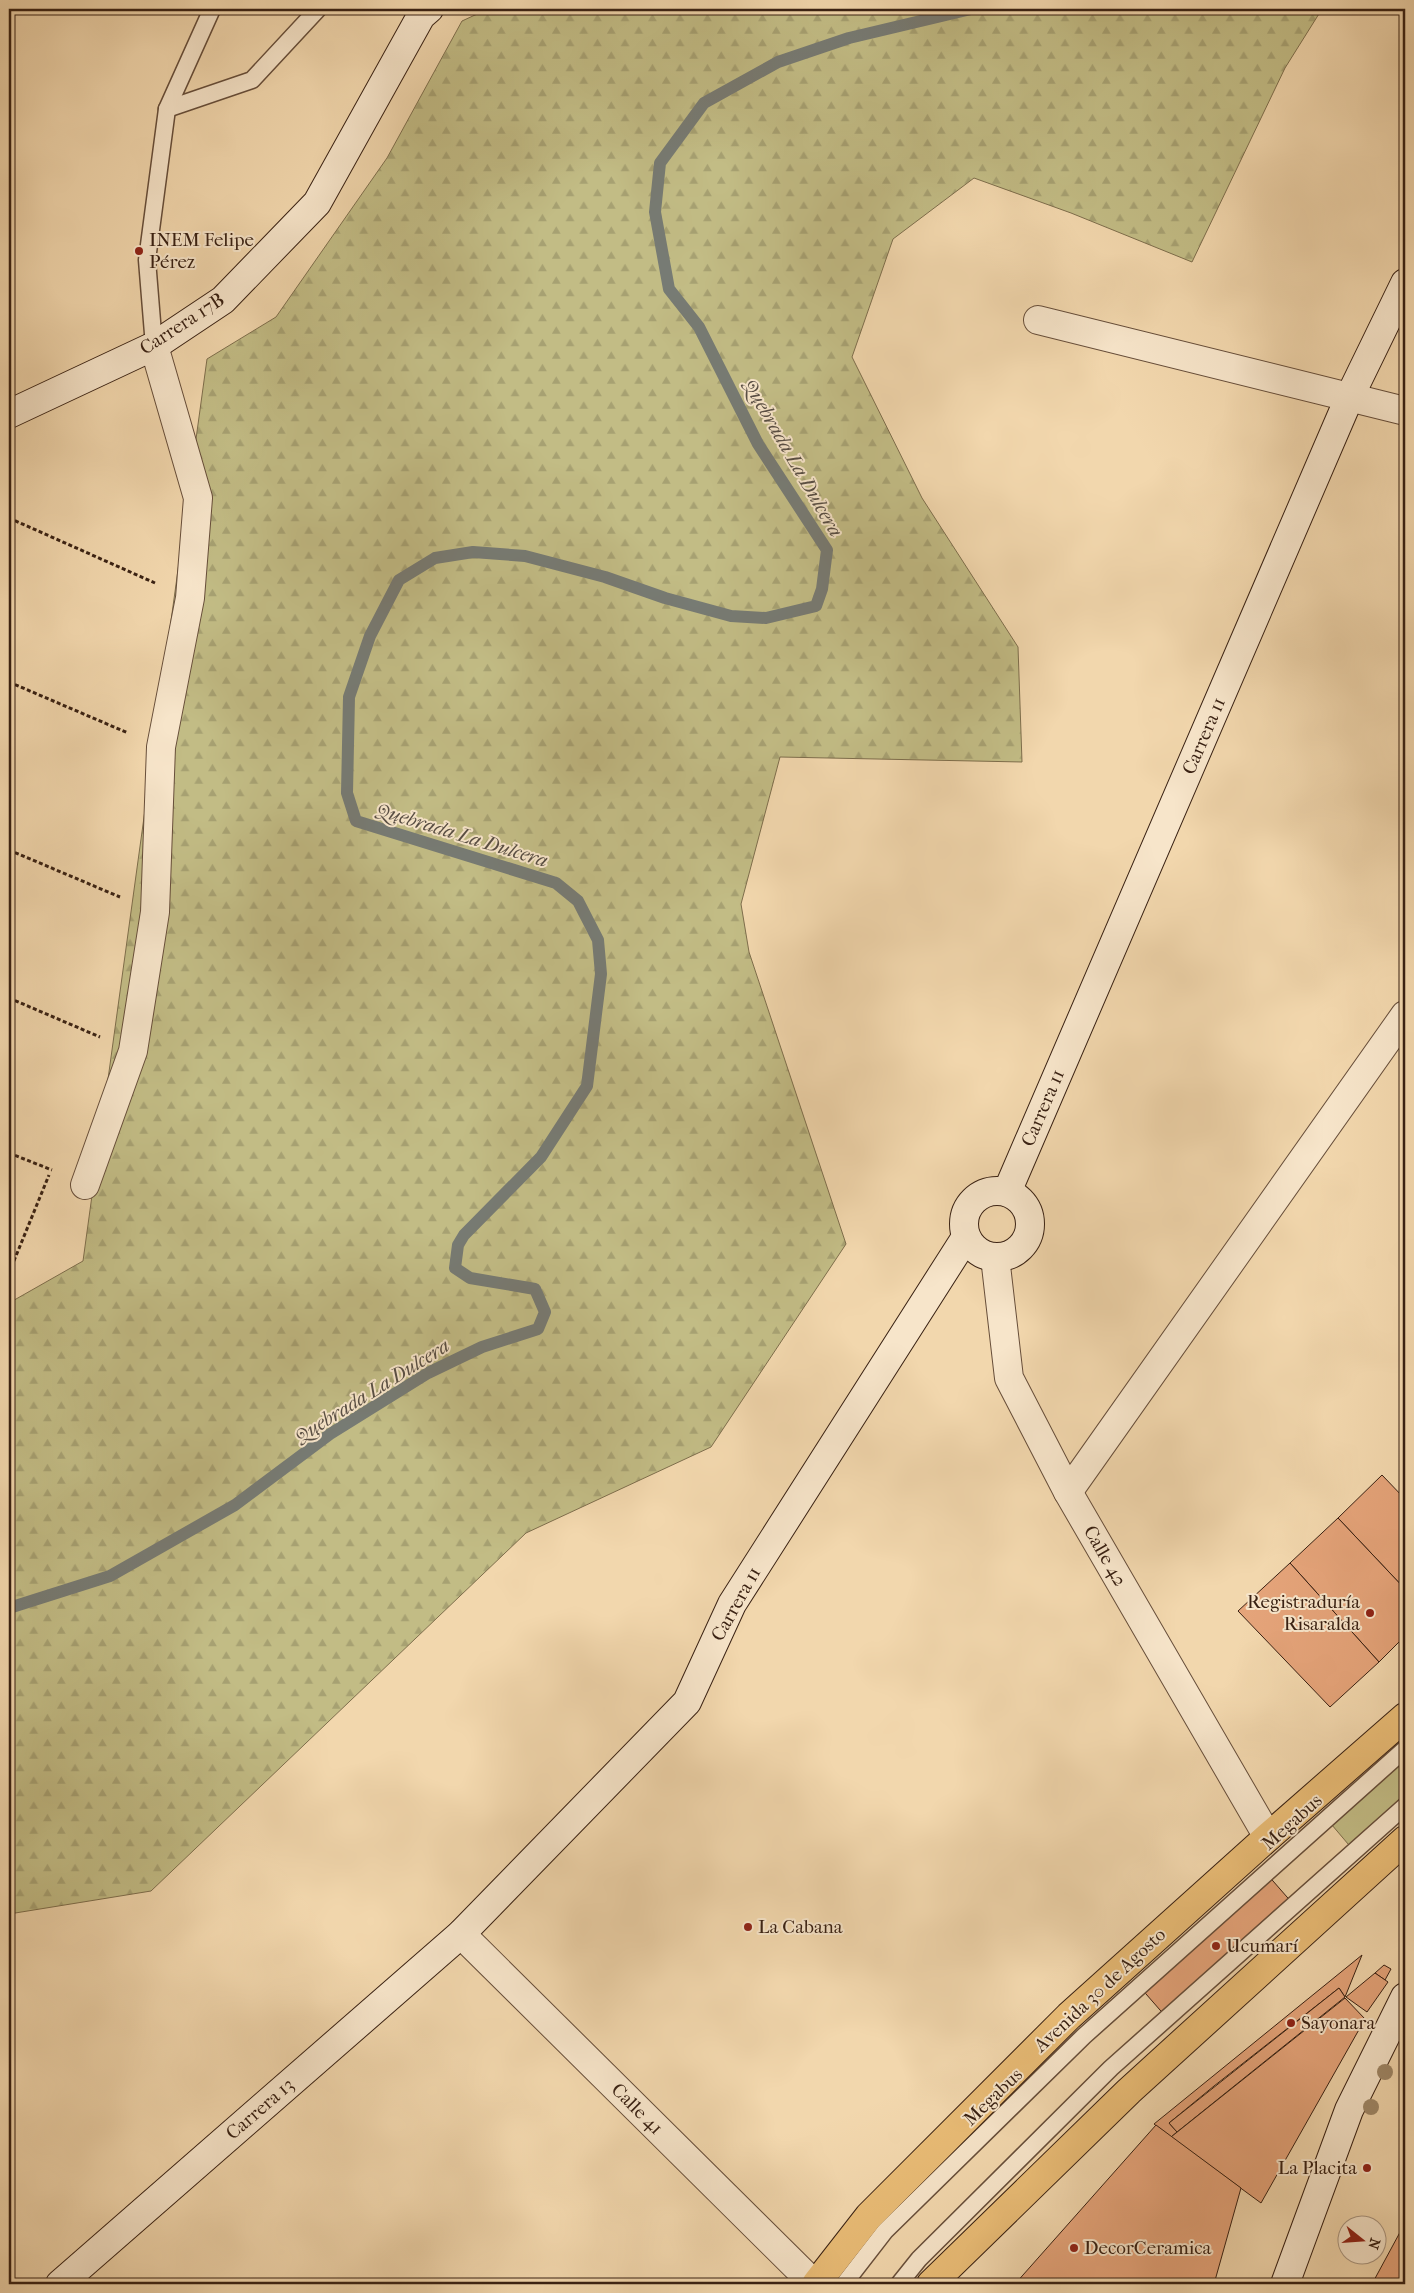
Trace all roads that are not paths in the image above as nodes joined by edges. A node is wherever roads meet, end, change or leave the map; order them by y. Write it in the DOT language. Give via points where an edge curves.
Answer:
graph roads {
  1 [pos="212,9"];
  2 [pos="318,9"];
  3 [pos="428,9"];
  4 [pos="166,109"];
  5 [pos="1405,283"];
  6 [pos="1038,320"];
  7 [pos="154,346"];
  8 [pos="1350,396"];
  9 [pos="1405,411"];
  10 [pos="9,414"];
  11 [pos="1405,1015"];
  12 [pos="85,1185"];
  13 [pos="1007,1192"];
  14 [pos="966,1237"];
  15 [pos="995,1257"];
  16 [pos="1068,1492"];
  17 [pos="1405,1717"];
  18 [pos="1405,1749"];
  19 [pos="1405,1806"];
  20 [pos="1268,1837"];
  21 [pos="1405,1840"];
  22 [pos="461,1934"];
  23 [pos="1405,1997"];
  24 [pos="60,2284"];
  25 [pos="815,2284"];
  26 [pos="844,2284"];
  27 [pos="899,2284"];
  28 [pos="930,2284"];
  29 [pos="1285,2284"];
  1 -- 4 [label="lane"];
  2 -- 4 [label="lane" via="252,80"];
  3 -- 7 [label="street, Carrera 17B" via="421,16 317,203 223,300"];
  4 -- 7 [label="lane" via="147,260"];
  5 -- 8 [label="street, Carrera 11"];
  6 -- 8 [label="street"];
  7 -- 10 [label="street, Carrera 17B"];
  7 -- 12 [label="street" via="198,498 190,598 160,747 155,912 133,1051"];
  8 -- 9 [label="street"];
  8 -- 13 [label="street, Carrera 11"];
  11 -- 16 [label="street"];
  13 -- 14 [label="street" via="994,1190 972,1202 965,1214"];
  13 -- 15 [label="street" via="1019,1198 1027,1210 1028,1236 1020,1248 1008,1255"];
  14 -- 15 [label="street" via="983,1254"];
  14 -- 22 [label="street, Carrera 11" via="732,1604 687,1702"];
  15 -- 16 [label="street, Calle 42" via="1009,1378"];
  16 -- 20 [label="street, Calle 42"];
  17 -- 20 [label="main road, Avenida 30 de Agosto"];
  18 -- 26 [label="lane, Megabus" via="1084,2036 885,2231"];
  19 -- 27 [label="lane" via="1111,2068 919,2259"];
  20 -- 25 [label="main road, Avenida 30 de Agosto" via="1069,2016 869,2216"];
  21 -- 28 [label="main road" via="1129,2091"];
  22 -- 24 [label="street, Carrera 13"];
  22 -- 25 [label="street, Calle 41"];
  23 -- 29 [label="street" via="1349,2110"];
}
